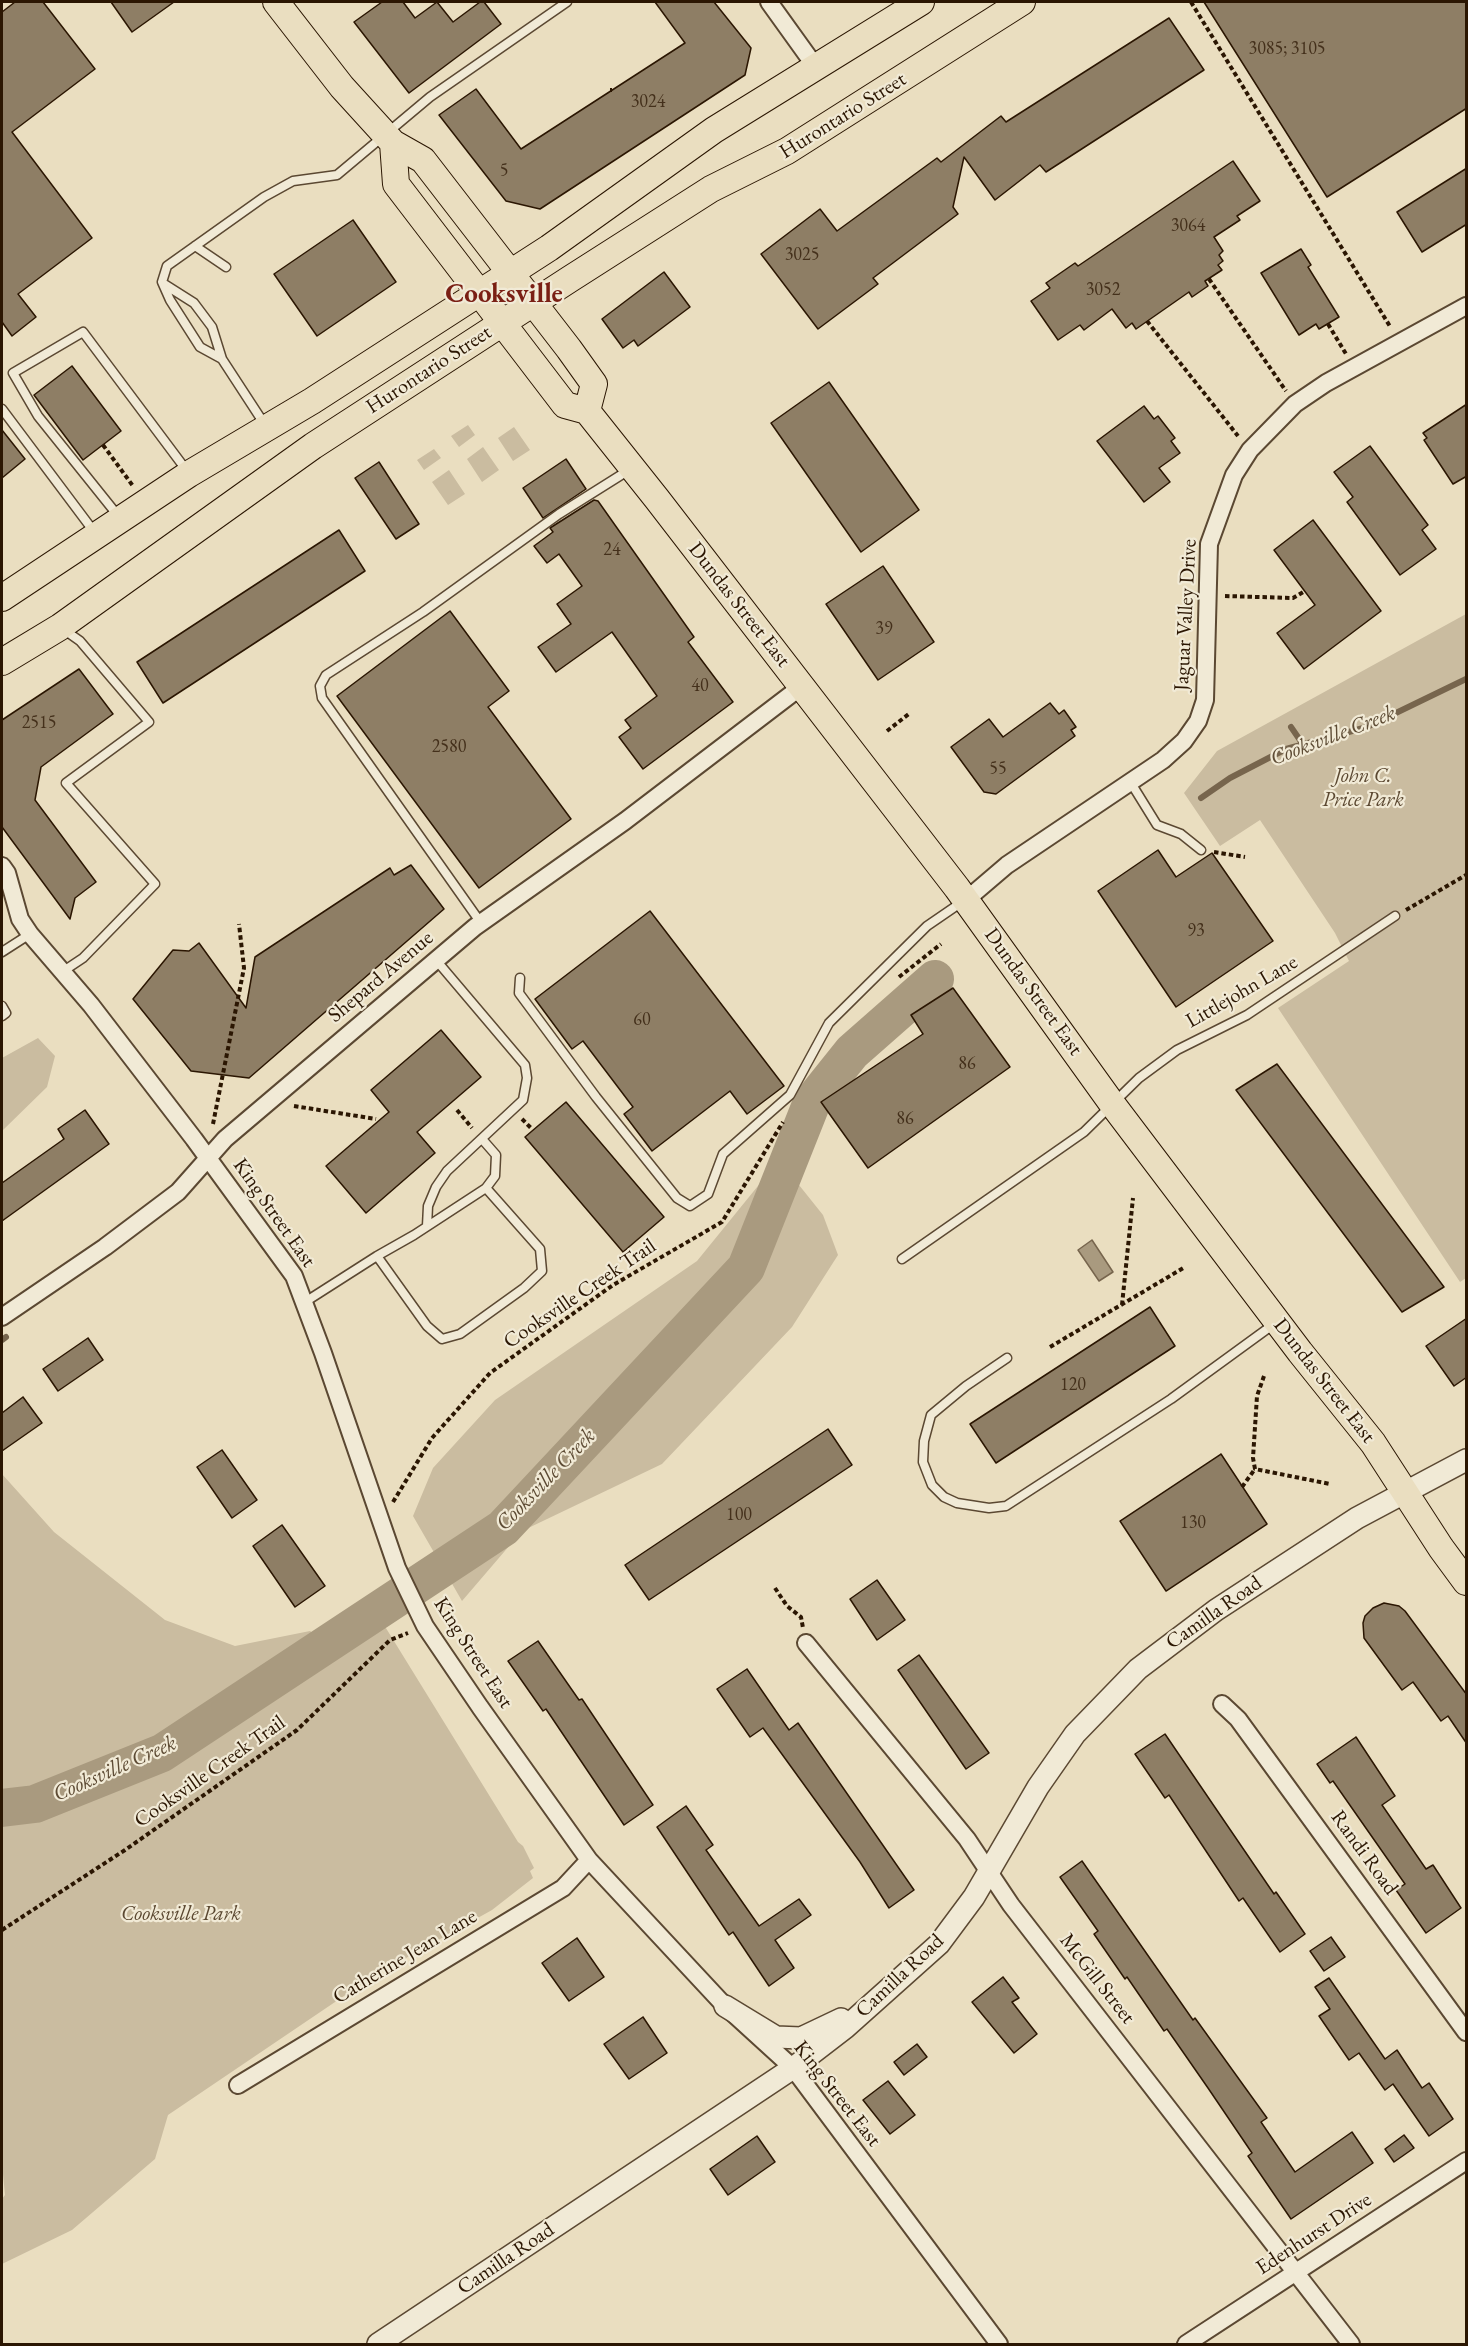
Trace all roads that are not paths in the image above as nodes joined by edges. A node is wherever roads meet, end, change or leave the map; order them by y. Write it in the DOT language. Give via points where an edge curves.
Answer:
graph roads {
  1 [pos="276,2"];
  2 [pos="567,2"];
  3 [pos="769,2"];
  4 [pos="921,2"];
  5 [pos="1022,2"];
  6 [pos="815,66"];
  7 [pos="389,138"];
  8 [pos="195,246"];
  9 [pos="226,267"];
  10 [pos="510,273"];
  11 [pos="162,282"];
  12 [pos="479,293"];
  13 [pos="533,303"];
  14 [pos="1467,306"];
  15 [pos="502,323"];
  16 [pos="222,359"];
  17 [pos="2,409"];
  18 [pos="587,411"];
  19 [pos="267,428"];
  20 [pos="632,468"];
  21 [pos="189,474"];
  22 [pos="120,519"];
  23 [pos="96,534"];
  24 [pos="2,598"];
  25 [pos="60,627"];
  26 [pos="2,662"];
  27 [pos="802,686"];
  28 [pos="1131,783"];
  29 [pos="1201,850"];
  30 [pos="2,866"];
  31 [pos="966,900"];
  32 [pos="2,906"];
  33 [pos="1395,916"];
  34 [pos="20,919"];
  35 [pos="482,923"];
  36 [pos="30,934"];
  37 [pos="2,952"];
  38 [pos="436,960"];
  39 [pos="62,972"];
  40 [pos="520,978"];
  41 [pos="2,1006"];
  42 [pos="2,1016"];
  43 [pos="1113,1105"];
  44 [pos="482,1139"];
  45 [pos="208,1159"];
  46 [pos="486,1188"];
  47 [pos="427,1226"];
  48 [pos="377,1256"];
  49 [pos="902,1259"];
  50 [pos="305,1302"];
  51 [pos="2,1317"];
  52 [pos="1277,1322"];
  53 [pos="1006,1358"];
  54 [pos="1467,1460"];
  55 [pos="1406,1493"];
  56 [pos="1467,1582"];
  57 [pos="806,1642"];
  58 [pos="1222,1704"];
  59 [pos="589,1860"];
  60 [pos="989,1873"];
  61 [pos="895,1986"];
  62 [pos="725,2006"];
  63 [pos="1467,2032"];
  64 [pos="793,2068"];
  65 [pos="238,2085"];
  66 [pos="1467,2161"];
  67 [pos="1296,2272"];
  68 [pos="378,2344"];
  69 [pos="999,2344"];
  70 [pos="1186,2344"];
  71 [pos="1351,2344"];
  1 -- 7 [label="main road" via="342,87"];
  2 -- 7 [label="lane" via="430,97"];
  3 -- 6 [label="street"];
  4 -- 6 [label="main road, Hurontario Street"];
  5 -- 13 [label="main road, Hurontario Street" via="787,151 711,189"];
  6 -- 10 [label="main road, Hurontario Street" via="686,149"];
  7 -- 8 [label="lane" via="337,175 293,181 264,197"];
  7 -- 10 [label="main road" via="423,160"];
  7 -- 12 [label="main road, Dundas Street East" via="396,184"];
  8 -- 9 [label="lane"];
  8 -- 11 [label="lane" via="167,266"];
  10 -- 12 [label="main road, Hurontario Street"];
  10 -- 13 [label="main road"];
  11 -- 16 [label="lane" via="200,347"];
  11 -- 16 [label="lane" via="194,303 212,327"];
  12 -- 15 [label="main road, Dundas Street East"];
  12 -- 19 [label="main road, Hurontario Street"];
  13 -- 15 [label="main road, Hurontario Street"];
  13 -- 18 [label="main road" via="594,384"];
  14 -- 28 [label="street, Jaguar Valley Drive" via="1399,341 1294,404 1250,450 1234,476 1209,544 1205,699 1198,721 1184,741"];
  15 -- 18 [label="main road, Dundas Street East" via="565,405"];
  15 -- 25 [label="main road, Hurontario Street" via="313,446"];
  16 -- 19 [label="lane"];
  17 -- 23 [label="lane"];
  18 -- 20 [label="main road, Dundas Street East"];
  19 -- 21 [label="main road, Hurontario Street"];
  20 -- 27 [label="main road, Dundas Street East"];
  20 -- 35 [label="lane" via="326,675 320,686 321,698"];
  21 -- 22 [label="main road, Hurontario Street"];
  21 -- 22 [label="lane" via="83,332 13,373 38,416"];
  22 -- 23 [label="main road, Hurontario Street"];
  23 -- 24 [label="main road, Hurontario Street"];
  25 -- 26 [label="main road, Hurontario Street"];
  25 -- 39 [label="lane" via="81,641 149,722 66,783 155,884 83,958"];
  27 -- 31 [label="main road, Dundas Street East"];
  27 -- 35 [label="street, Shepard Avenue" via="625,821"];
  28 -- 29 [label="lane" via="1157,825 1180,834"];
  28 -- 31 [label="street, Jaguar Valley Drive" via="1007,865"];
  30 -- 34 [label="street, King Street East"];
  31 -- 40 [label="lane" via="927,926 829,1023 790,1095 723,1154 708,1194 690,1206 677,1198 596,1097 519,993"];
  31 -- 43 [label="main road, Dundas Street East"];
  32 -- 34 [label="street, King Street East"];
  33 -- 43 [label="lane, Littlejohn Lane" via="1247,1015 1176,1050 1139,1078"];
  34 -- 36 [label="street, King Street East"];
  35 -- 38 [label="street, Shepard Avenue"];
  36 -- 37 [label="lane"];
  36 -- 39 [label="street, King Street East"];
  38 -- 44 [label="lane" via="525,1065 523,1100"];
  38 -- 45 [label="street, Shepard Avenue" via="232,1133"];
  39 -- 45 [label="street, King Street East"];
  41 -- 42 [label="lane" via="6,1013"];
  43 -- 49 [label="lane, Littlejohn Lane" via="1084,1132"];
  43 -- 52 [label="main road, Dundas Street East"];
  44 -- 46 [label="lane" via="496,1155 495,1176"];
  44 -- 47 [label="lane" via="447,1171 436,1187 428,1206"];
  45 -- 50 [label="street, King Street East" via="294,1276"];
  45 -- 51 [label="street, Shepard Avenue" via="178,1192"];
  46 -- 47 [label="lane"];
  46 -- 48 [label="lane" via="540,1249 542,1271 460,1334 442,1339 427,1326"];
  47 -- 48 [label="lane"];
  48 -- 50 [label="lane"];
  50 -- 59 [label="street, King Street East" via="376,1512 425,1626"];
  52 -- 53 [label="lane" via="1171,1399 1006,1506 989,1508 957,1503 932,1485 923,1462 931,1415"];
  52 -- 55 [label="main road, Dundas Street East" via="1373,1443"];
  54 -- 55 [label="street, Camilla Road"];
  55 -- 56 [label="main road, Dundas Street East"];
  55 -- 60 [label="street, Camilla Road" via="1357,1518 1226,1604 1138,1670 1075,1734 1038,1787"];
  57 -- 60 [label="street, McGill Street" via="967,1839"];
  58 -- 63 [label="street, Randi Road" via="1238,1719"];
  59 -- 62 [label="street, King Street East"];
  59 -- 65 [label="street, Catherine Jean Lane" via="563,1888"];
  60 -- 61 [label="street, Camilla Road" via="939,1944"];
  60 -- 67 [label="street, McGill Street"];
  61 -- 62 [label="street" via="826,2028 801,2038 776,2037"];
  61 -- 64 [label="street, Camilla Road"];
  62 -- 64 [label="street, King Street East"];
  64 -- 68 [label="street, Camilla Road"];
  64 -- 69 [label="street, King Street East"];
  66 -- 67 [label="street, Edenhurst Drive"];
  67 -- 70 [label="street, Edenhurst Drive"];
  67 -- 71 [label="street, McGill Street"];
}
